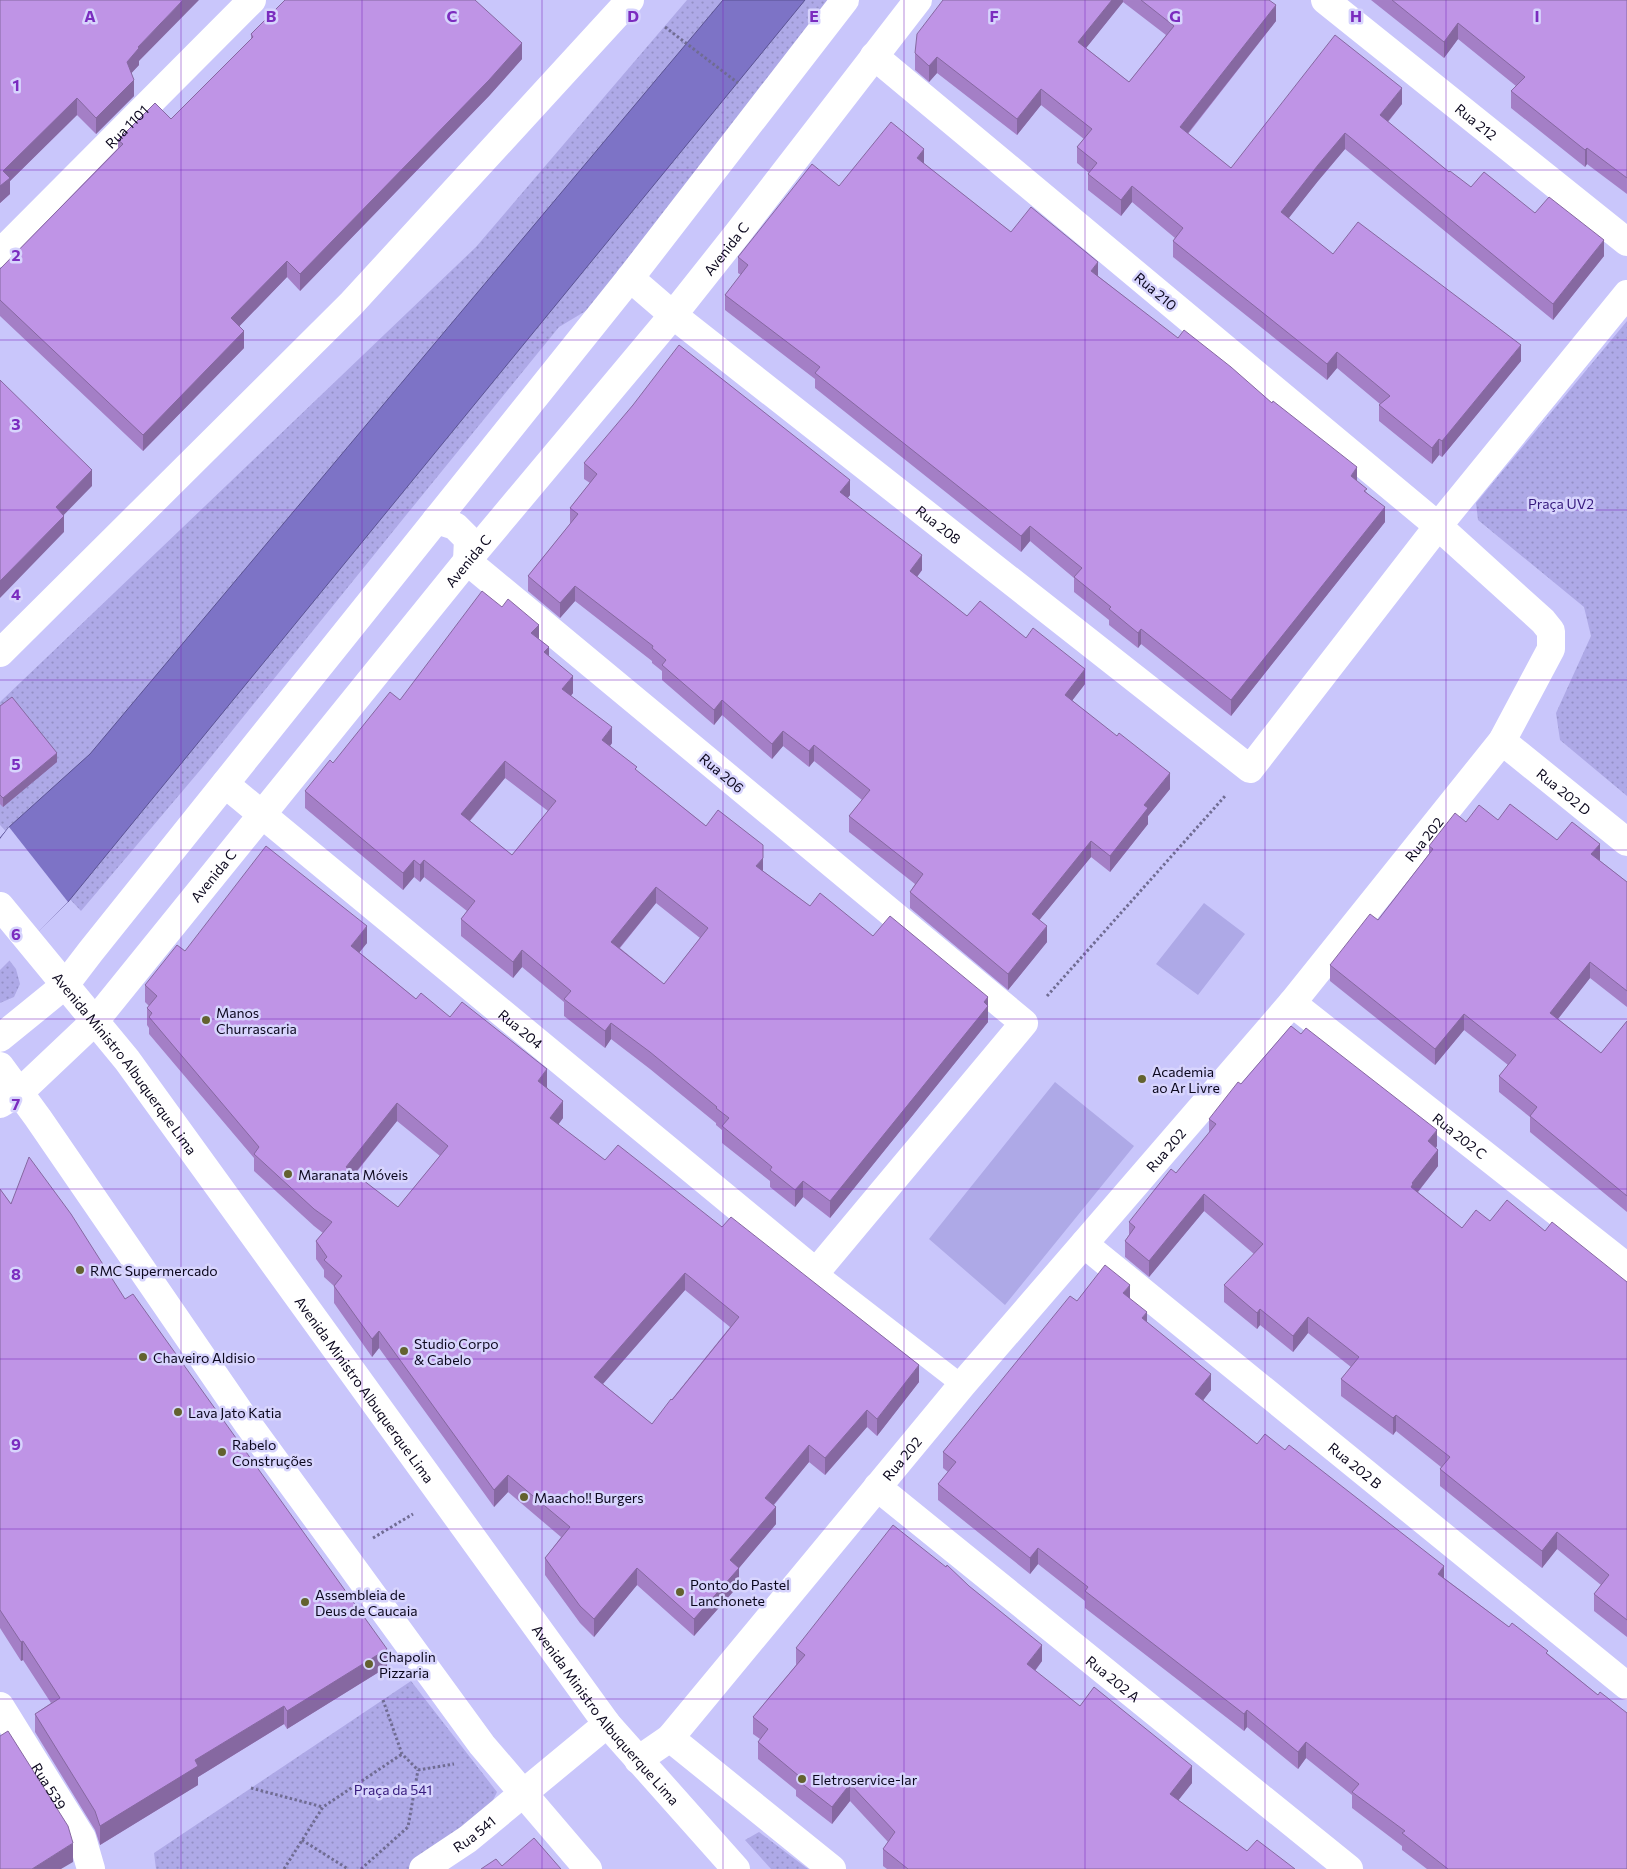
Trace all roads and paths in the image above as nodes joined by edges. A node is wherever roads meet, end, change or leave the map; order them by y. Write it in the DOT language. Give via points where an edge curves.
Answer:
graph roads {
  1 [pos="252,0"];
  2 [pos="630,0"];
  3 [pos="845,0"];
  4 [pos="918,0"];
  5 [pos="1325,0"];
  6 [pos="665,27"];
  7 [pos="874,56"];
  8 [pos="740,85"];
  9 [pos="1627,242"];
  10 [pos="0,253"];
  11 [pos="630,278"];
  12 [pos="1627,294"];
  13 [pos="673,315"];
  14 [pos="436,520"];
  15 [pos="1438,526"];
  16 [pos="467,561"];
  17 [pos="0,653"];
  18 [pos="1502,741"];
  19 [pos="1250,768"];
  20 [pos="225,784"];
  21 [pos="261,815"];
  22 [pos="1627,842"];
  23 [pos="0,906"];
  24 [pos="65,985"];
  25 [pos="1292,1003"];
  26 [pos="95,1021"];
  27 [pos="1024,1023"];
  28 [pos="0,1038"];
  29 [pos="0,1066"];
  30 [pos="10,1098"];
  31 [pos="1084,1244"];
  32 [pos="1627,1267"];
  33 [pos="816,1272"];
  34 [pos="962,1385"];
  35 [pos="877,1487"];
  36 [pos="418,1510"];
  37 [pos="373,1539"];
  38 [pos="1627,1686"];
  39 [pos="383,1700"];
  40 [pos="0,1706"];
  41 [pos="607,1724"];
  42 [pos="670,1738"];
  43 [pos="402,1754"];
  44 [pos="638,1760"];
  45 [pos="455,1764"];
  46 [pos="418,1770"];
  47 [pos="251,1788"];
  48 [pos="522,1794"];
  49 [pos="323,1807"];
  50 [pos="302,1840"];
  51 [pos="91,1869"];
  52 [pos="284,1869"];
  53 [pos="348,1869"];
  54 [pos="361,1869"];
  55 [pos="423,1869"];
  56 [pos="588,1869"];
  57 [pos="736,1869"];
  58 [pos="832,1869"];
  59 [pos="1350,1869"];
  1 -- 10 [label="street, Rua 1101"];
  2 -- 17 [label="street" via="351,304"];
  3 -- 11 [label="street"];
  4 -- 7 [label="street, Avenida C"];
  5 -- 9 [label="street, Rua 212"];
  6 -- 8 [label="path"];
  7 -- 13 [label="street, Avenida C"];
  7 -- 15 [label="street, Rua 210"];
  11 -- 13 [label="street, Rua 208"];
  11 -- 14 [label="street"];
  12 -- 15 [label="street"];
  13 -- 16 [label="street, Avenida C"];
  13 -- 19 [label="street, Rua 208"];
  14 -- 16 [label="street" via="455,526 468,539"];
  14 -- 20 [label="street"];
  15 -- 18 [label="street, Rua 202" via="1551,631 1551,649"];
  15 -- 19 [label="street"];
  16 -- 21 [label="street, Avenida C"];
  16 -- 27 [label="street, Rua 206"];
  18 -- 22 [label="street, Rua 202 D"];
  18 -- 25 [label="street, Rua 202"];
  19 -- 27 [label="path"];
  20 -- 21 [label="street, Rua 204"];
  20 -- 24 [label="street"];
  21 -- 26 [label="street, Avenida C"];
  21 -- 33 [label="street, Rua 204"];
  23 -- 24 [label="street, Avenida Ministro Albuquerque Lima"];
  24 -- 26 [label="street, Avenida Ministro Albuquerque Lima"];
  24 -- 28 [label="street"];
  25 -- 31 [label="street, Rua 202"];
  25 -- 32 [label="street, Rua 202 C"];
  26 -- 30 [label="street, Avenida C"];
  26 -- 41 [label="street, Avenida Ministro Albuquerque Lima" via="133,1068"];
  27 -- 33 [label="street"];
  29 -- 30 [label="street"];
  30 -- 48 [label="street" via="482,1745"];
  31 -- 34 [label="street, Rua 202"];
  31 -- 38 [label="street, Rua 202 B"];
  33 -- 34 [label="lane"];
  34 -- 35 [label="street, Rua 202"];
  35 -- 42 [label="street, Rua 202"];
  35 -- 59 [label="street, Rua 202 A"];
  36 -- 37 [label="path"];
  39 -- 43 [label="path"];
  40 -- 51 [label="street, Rua 539" via="82,1838"];
  41 -- 44 [label="street, Avenida Ministro Albuquerque Lima"];
  41 -- 48 [label="street, Rua 541"];
  42 -- 44 [label="street, Rua 202"];
  42 -- 58 [label="street"];
  43 -- 46 [label="path"];
  43 -- 49 [label="path"];
  44 -- 57 [label="street, Avenida Ministro Albuquerque Lima"];
  45 -- 46 [label="path"];
  46 -- 54 [label="path" via="408,1827"];
  47 -- 49 [label="path"];
  48 -- 55 [label="street, Rua 541" via="468,1839"];
  48 -- 56 [label="street"];
  49 -- 50 [label="path"];
  50 -- 52 [label="path"];
  50 -- 53 [label="path"];
}
